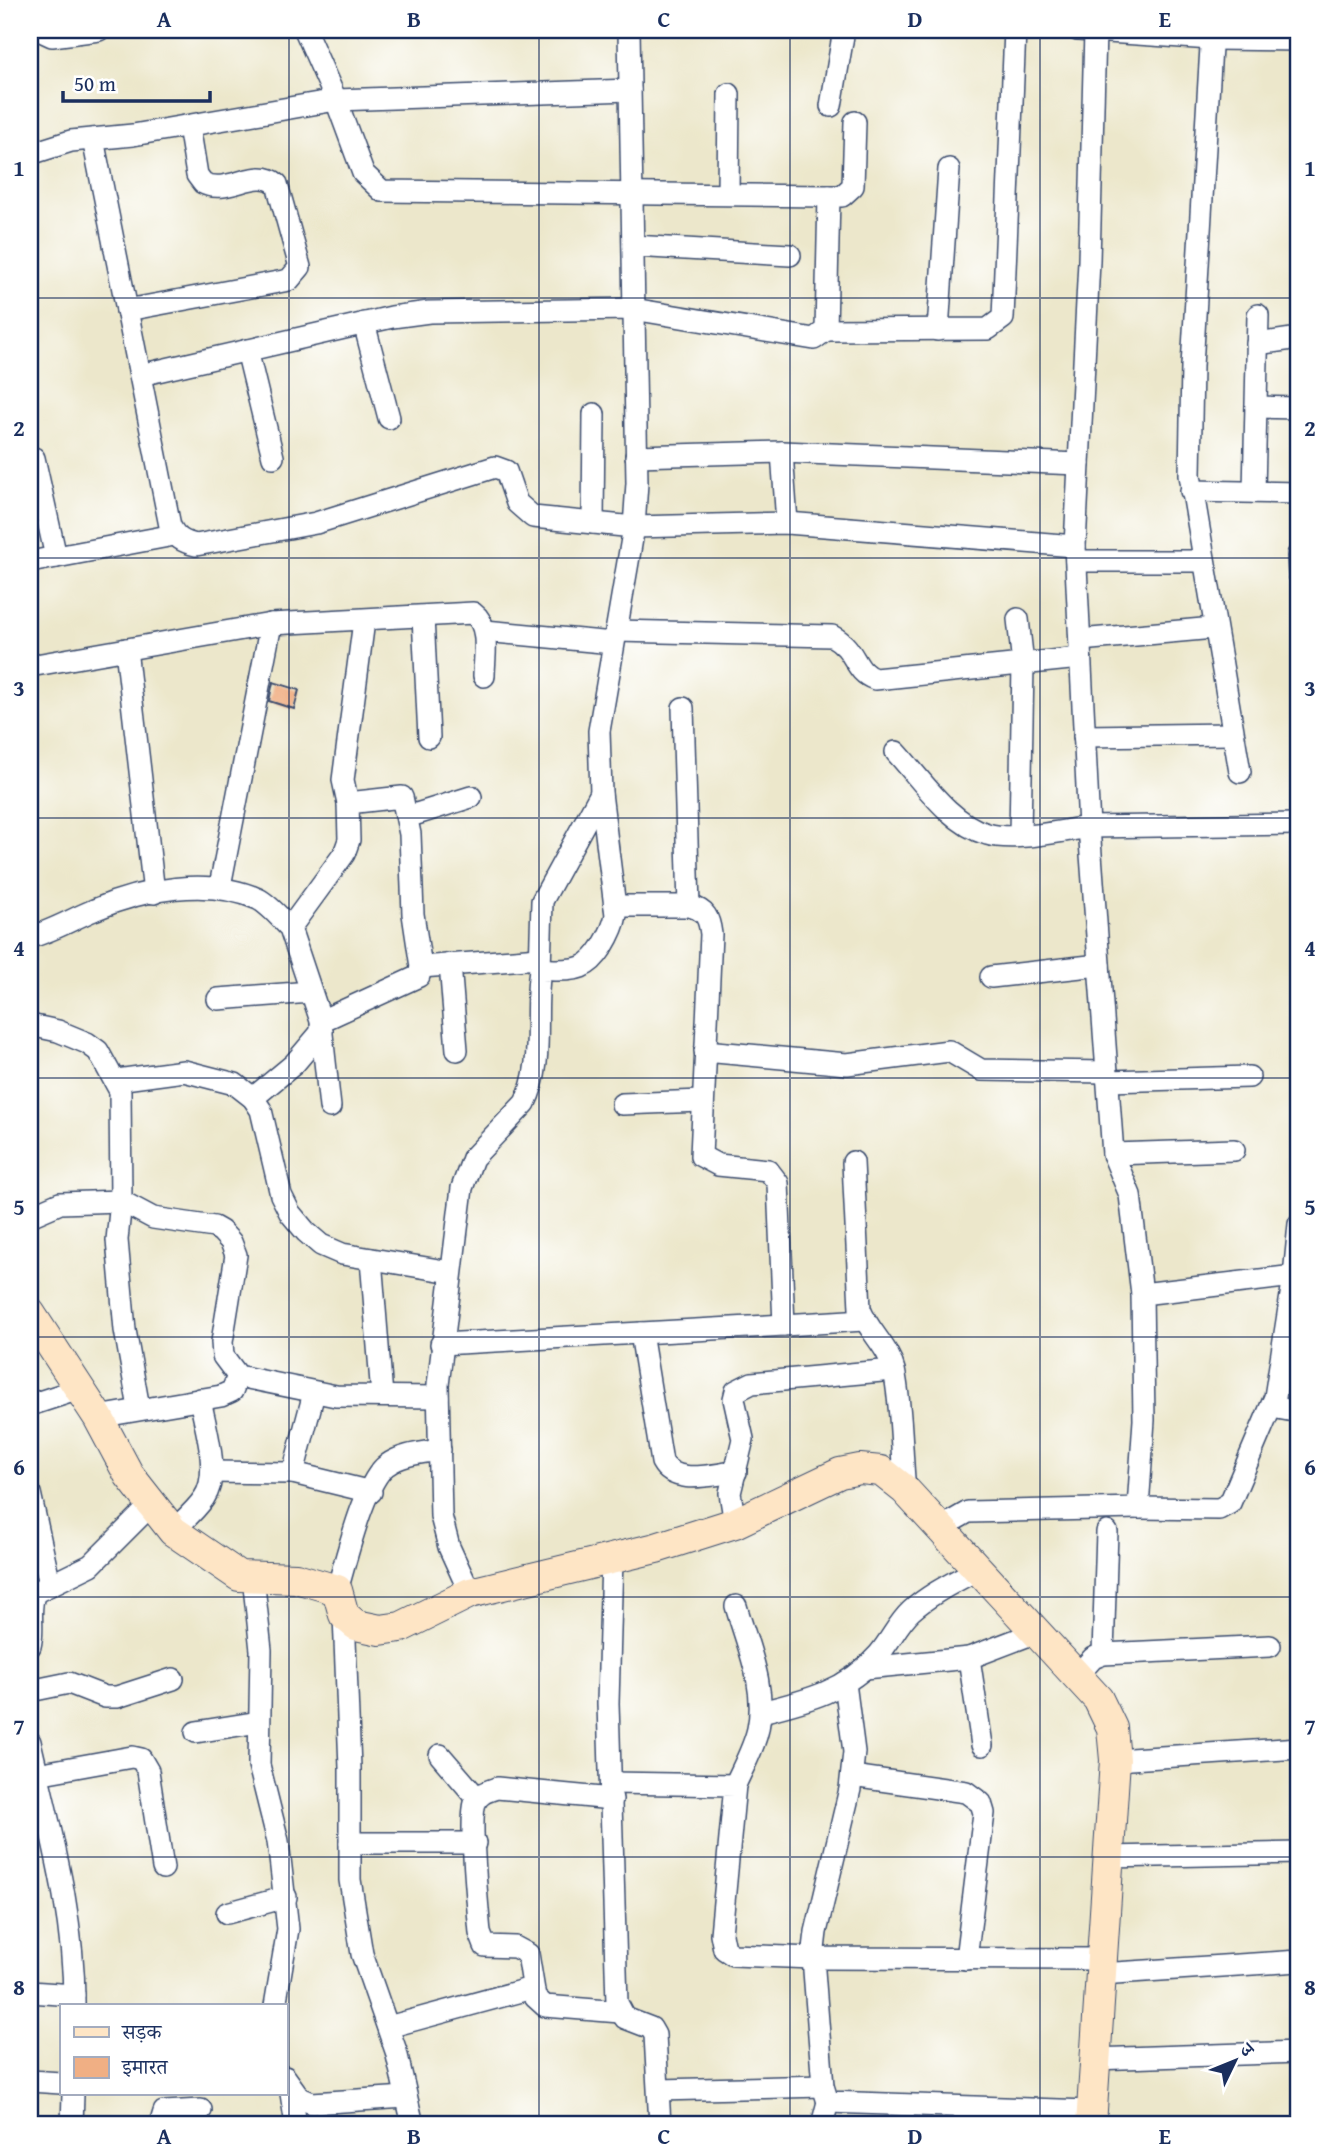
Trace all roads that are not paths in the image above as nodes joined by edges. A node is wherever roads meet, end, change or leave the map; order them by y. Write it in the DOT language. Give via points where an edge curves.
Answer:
graph roads {
  1 [pos="39,30"];
  2 [pos="99,30"];
  3 [pos="305,30"];
  4 [pos="629,30"];
  5 [pos="844,30"];
  6 [pos="1016,30"];
  7 [pos="1086,30"];
  8 [pos="1211,34"];
  9 [pos="1299,40"];
  10 [pos="630,90"];
  11 [pos="729,94"];
  12 [pos="336,100"];
  13 [pos="831,106"];
  14 [pos="855,122"];
  15 [pos="189,126"];
  16 [pos="93,139"];
  17 [pos="30,154"];
  18 [pos="949,169"];
  19 [pos="632,192"];
  20 [pos="728,194"];
  21 [pos="829,196"];
  22 [pos="633,246"];
  23 [pos="790,255"];
  24 [pos="633,309"];
  25 [pos="127,310"];
  26 [pos="1258,315"];
  27 [pos="364,323"];
  28 [pos="826,330"];
  29 [pos="938,330"];
  30 [pos="1299,338"];
  31 [pos="1257,344"];
  32 [pos="247,350"];
  33 [pos="140,375"];
  34 [pos="1256,407"];
  35 [pos="1299,408"];
  36 [pos="594,414"];
  37 [pos="389,418"];
  38 [pos="782,452"];
  39 [pos="636,456"];
  40 [pos="273,457"];
  41 [pos="34,458"];
  42 [pos="1079,464"];
  43 [pos="1191,491"];
  44 [pos="1254,492"];
  45 [pos="1299,493"];
  46 [pos="593,523"];
  47 [pos="787,523"];
  48 [pos="634,527"];
  49 [pos="174,535"];
  50 [pos="1075,554"];
  51 [pos="56,557"];
  52 [pos="1203,561"];
  53 [pos="30,562"];
  54 [pos="423,617"];
  55 [pos="1018,619"];
  56 [pos="364,621"];
  57 [pos="271,624"];
  58 [pos="1214,628"];
  59 [pos="485,631"];
  60 [pos="614,637"];
  61 [pos="126,649"];
  62 [pos="1080,649"];
  63 [pos="1023,664"];
  64 [pos="30,666"];
  65 [pos="484,676"];
  66 [pos="683,708"];
  67 [pos="1232,734"];
  68 [pos="1084,736"];
  69 [pos="429,737"];
  70 [pos="896,752"];
  71 [pos="1240,772"];
  72 [pos="601,793"];
  73 [pos="471,797"];
  74 [pos="348,803"];
  75 [pos="407,817"];
  76 [pos="1299,824"];
  77 [pos="1090,827"];
  78 [pos="1020,835"];
  79 [pos="220,886"];
  80 [pos="154,893"];
  81 [pos="615,906"];
  82 [pos="689,906"];
  83 [pos="290,928"];
  84 [pos="30,937"];
  85 [pos="450,964"];
  86 [pos="540,964"];
  87 [pos="1099,965"];
  88 [pos="421,967"];
  89 [pos="991,977"];
  90 [pos="311,992"];
  91 [pos="218,999"];
  92 [pos="30,1025"];
  93 [pos="321,1026"];
  94 [pos="457,1050"];
  95 [pos="705,1051"];
  96 [pos="1107,1077"];
  97 [pos="1249,1077"];
  98 [pos="117,1080"];
  99 [pos="253,1098"];
  100 [pos="702,1101"];
  101 [pos="622,1104"];
  102 [pos="330,1107"];
  103 [pos="1234,1150"];
  104 [pos="1112,1154"];
  105 [pos="853,1162"];
  106 [pos="121,1201"];
  107 [pos="30,1216"];
  108 [pos="1299,1224"];
  109 [pos="371,1259"];
  110 [pos="451,1272"];
  111 [pos="1294,1276"];
  112 [pos="1142,1294"];
  113 [pos="30,1313"];
  114 [pos="864,1320"];
  115 [pos="784,1325"];
  116 [pos="641,1333"];
  117 [pos="441,1344"];
  118 [pos="894,1370"];
  119 [pos="238,1376"];
  120 [pos="79,1389"];
  121 [pos="314,1393"];
  122 [pos="382,1396"];
  123 [pos="438,1396"];
  124 [pos="200,1399"];
  125 [pos="30,1405"];
  126 [pos="1272,1407"];
  127 [pos="139,1408"];
  128 [pos="1299,1412"];
  129 [pos="98,1417"];
  130 [pos="440,1450"];
  131 [pos="212,1472"];
  132 [pos="736,1472"];
  133 [pos="293,1473"];
  134 [pos="905,1490"];
  135 [pos="370,1492"];
  136 [pos="30,1493"];
  137 [pos="152,1504"];
  138 [pos="1138,1508"];
  139 [pos="735,1524"];
  140 [pos="942,1527"];
  141 [pos="173,1531"];
  142 [pos="1107,1532"];
  143 [pos="612,1558"];
  144 [pos="980,1568"];
  145 [pos="253,1577"];
  146 [pos="50,1585"];
  147 [pos="470,1593"];
  148 [pos="340,1603"];
  149 [pos="736,1606"];
  150 [pos="1037,1632"];
  151 [pos="30,1646"];
  152 [pos="1270,1646"];
  153 [pos="1103,1654"];
  154 [pos="969,1658"];
  155 [pos="865,1668"];
  156 [pos="1077,1676"];
  157 [pos="173,1679"];
  158 [pos="845,1683"];
  159 [pos="30,1691"];
  160 [pos="761,1712"];
  161 [pos="259,1722"];
  162 [pos="197,1732"];
  163 [pos="30,1742"];
  164 [pos="982,1745"];
  165 [pos="1299,1748"];
  166 [pos="440,1755"];
  167 [pos="1115,1760"];
  168 [pos="37,1774"];
  169 [pos="852,1776"];
  170 [pos="735,1785"];
  171 [pos="612,1791"];
  172 [pos="477,1798"];
  173 [pos="350,1843"];
  174 [pos="475,1843"];
  175 [pos="1299,1853"];
  176 [pos="1108,1857"];
  177 [pos="163,1868"];
  178 [pos="285,1897"];
  179 [pos="227,1913"];
  180 [pos="813,1958"];
  181 [pos="966,1959"];
  182 [pos="1299,1961"];
  183 [pos="1100,1966"];
  184 [pos="532,1988"];
  185 [pos="30,1992"];
  186 [pos="74,2001"];
  187 [pos="275,2004"];
  188 [pos="620,2012"];
  189 [pos="388,2027"];
  190 [pos="1299,2052"];
  191 [pos="1093,2059"];
  192 [pos="30,2081"];
  193 [pos="60,2082"];
  194 [pos="288,2082"];
  195 [pos="659,2090"];
  196 [pos="825,2094"];
  197 [pos="73,2096"];
  198 [pos="406,2096"];
  199 [pos="201,2110"];
  200 [pos="1090,2118"];
  201 [pos="72,2125"];
  202 [pos="159,2125"];
  203 [pos="296,2125"];
  204 [pos="413,2125"];
  205 [pos="660,2125"];
  206 [pos="822,2125"];
  1 -- 2 [label="street" via="52,36"];
  3 -- 12 [label="street"];
  4 -- 10 [label="street"];
  5 -- 13 [label="street"];
  6 -- 29 [label="street" via="1003,318 988,330"];
  7 -- 8 [label="street"];
  7 -- 42 [label="street" via="1089,261"];
  8 -- 9 [label="street"];
  8 -- 43 [label="street" via="1192,366"];
  10 -- 12 [label="street"];
  10 -- 19 [label="street"];
  11 -- 20 [label="street"];
  12 -- 15 [label="street"];
  12 -- 19 [label="street" via="363,173 382,191"];
  14 -- 21 [label="street" via="853,186 842,196"];
  15 -- 16 [label="street"];
  15 -- 25 [label="street" via="197,175 203,183 220,188 262,177 277,184 299,267 289,280"];
  16 -- 17 [label="street"];
  16 -- 25 [label="street"];
  18 -- 29 [label="street"];
  19 -- 20 [label="street"];
  19 -- 22 [label="street"];
  20 -- 21 [label="street"];
  21 -- 28 [label="street"];
  22 -- 23 [label="street"];
  22 -- 24 [label="street"];
  24 -- 27 [label="street" via="429,312"];
  24 -- 28 [label="street" via="814,339"];
  24 -- 39 [label="street"];
  25 -- 33 [label="street"];
  26 -- 31 [label="street"];
  27 -- 32 [label="street"];
  27 -- 37 [label="street"];
  28 -- 29 [label="street"];
  30 -- 31 [label="street"];
  31 -- 34 [label="street"];
  32 -- 33 [label="street"];
  32 -- 40 [label="street"];
  33 -- 49 [label="street"];
  34 -- 35 [label="street"];
  34 -- 44 [label="street"];
  36 -- 46 [label="street"];
  38 -- 39 [label="street"];
  38 -- 42 [label="street"];
  38 -- 47 [label="street"];
  39 -- 48 [label="street"];
  41 -- 51 [label="street"];
  42 -- 50 [label="street"];
  43 -- 44 [label="street"];
  43 -- 52 [label="street"];
  44 -- 45 [label="street"];
  46 -- 48 [label="street"];
  46 -- 49 [label="street" via="533,517 517,503 506,471 495,467 281,532 196,545"];
  47 -- 48 [label="street"];
  47 -- 50 [label="street"];
  48 -- 60 [label="street"];
  49 -- 51 [label="street"];
  50 -- 52 [label="street"];
  50 -- 62 [label="street"];
  51 -- 53 [label="street"];
  52 -- 58 [label="street"];
  54 -- 56 [label="street"];
  54 -- 59 [label="street" via="473,614"];
  54 -- 69 [label="street"];
  55 -- 63 [label="street"];
  56 -- 57 [label="street"];
  56 -- 74 [label="street" via="343,780"];
  57 -- 61 [label="street"];
  57 -- 79 [label="street"];
  58 -- 62 [label="street"];
  58 -- 67 [label="street"];
  59 -- 60 [label="street"];
  59 -- 65 [label="street"];
  60 -- 63 [label="street" via="832,636 851,650 860,671 875,679"];
  60 -- 72 [label="street" via="599,731"];
  61 -- 64 [label="street"];
  61 -- 80 [label="street"];
  62 -- 63 [label="street"];
  62 -- 68 [label="street"];
  63 -- 78 [label="street"];
  66 -- 82 [label="street"];
  67 -- 68 [label="street"];
  67 -- 71 [label="street"];
  68 -- 77 [label="street"];
  70 -- 78 [label="street" via="970,827 989,835"];
  72 -- 81 [label="street"];
  72 -- 86 [label="street" via="541,901"];
  73 -- 75 [label="street"];
  74 -- 75 [label="street" via="402,797"];
  74 -- 83 [label="street" via="349,840 344,854"];
  75 -- 88 [label="street"];
  76 -- 77 [label="street"];
  77 -- 78 [label="street"];
  77 -- 87 [label="street"];
  79 -- 80 [label="street"];
  79 -- 83 [label="street" via="261,900"];
  80 -- 84 [label="street" via="95,909"];
  81 -- 82 [label="street"];
  81 -- 86 [label="street" via="612,932 593,963 581,969"];
  82 -- 95 [label="street" via="707,915 711,934"];
  83 -- 90 [label="street"];
  85 -- 86 [label="street"];
  85 -- 88 [label="street"];
  85 -- 94 [label="street"];
  86 -- 110 [label="street" via="533,1082 525,1102 482,1146 467,1171"];
  87 -- 89 [label="street"];
  87 -- 96 [label="street"];
  88 -- 93 [label="street" via="419,976 408,983"];
  90 -- 91 [label="street"];
  90 -- 93 [label="street"];
  92 -- 98 [label="street" via="87,1043"];
  93 -- 99 [label="street" via="294,1064"];
  93 -- 102 [label="street"];
  95 -- 96 [label="street" via="847,1064 949,1051 989,1071"];
  95 -- 100 [label="street"];
  96 -- 97 [label="street"];
  96 -- 104 [label="street"];
  98 -- 99 [label="street" via="196,1072 235,1084"];
  98 -- 106 [label="street" via="121,1091"];
  99 -- 109 [label="street" via="261,1111 281,1195 290,1213 321,1245"];
  100 -- 101 [label="street"];
  100 -- 115 [label="street" via="701,1156 718,1165 768,1170 778,1182"];
  103 -- 104 [label="street"];
  104 -- 112 [label="street" via="1130,1195"];
  105 -- 114 [label="street"];
  106 -- 107 [label="street" via="60,1203"];
  106 -- 119 [label="street" via="153,1218 214,1227 231,1242 236,1263 223,1326 223,1356"];
  106 -- 127 [label="street" via="117,1240 122,1298"];
  108 -- 111 [label="street"];
  109 -- 110 [label="street"];
  109 -- 122 [label="street"];
  110 -- 117 [label="street"];
  111 -- 112 [label="street"];
  111 -- 126 [label="street"];
  112 -- 138 [label="street" via="1144,1420"];
  113 -- 120 [label="street"];
  114 -- 115 [label="street"];
  114 -- 118 [label="street"];
  115 -- 116 [label="street"];
  116 -- 117 [label="street"];
  116 -- 132 [label="street" via="666,1469 680,1477"];
  117 -- 123 [label="street"];
  118 -- 132 [label="street" via="741,1386 734,1399 743,1439"];
  118 -- 134 [label="street"];
  119 -- 121 [label="street"];
  119 -- 124 [label="street" via="232,1391"];
  120 -- 125 [label="street"];
  120 -- 129 [label="street"];
  121 -- 122 [label="street"];
  121 -- 133 [label="street"];
  122 -- 123 [label="street"];
  123 -- 130 [label="street"];
  124 -- 127 [label="street"];
  124 -- 131 [label="street"];
  126 -- 128 [label="street"];
  126 -- 138 [label="street" via="1230,1503 1219,1509"];
  127 -- 129 [label="street"];
  129 -- 137 [label="street" via="129,1475"];
  130 -- 135 [label="street" via="384,1466"];
  130 -- 147 [label="street" via="444,1531"];
  131 -- 133 [label="street"];
  131 -- 141 [label="street" via="204,1499"];
  132 -- 139 [label="street" via="730,1493"];
  133 -- 135 [label="street"];
  134 -- 139 [label="street" via="881,1471 860,1469 840,1473"];
  134 -- 140 [label="street"];
  135 -- 148 [label="street" via="358,1517"];
  136 -- 146 [label="street"];
  137 -- 141 [label="street"];
  137 -- 146 [label="street" via="91,1565"];
  138 -- 140 [label="street" via="968,1512"];
  139 -- 143 [label="street"];
  140 -- 144 [label="street"];
  141 -- 145 [label="street" via="239,1576"];
  142 -- 153 [label="street"];
  143 -- 147 [label="street"];
  143 -- 171 [label="street" via="608,1703"];
  144 -- 150 [label="street"];
  144 -- 155 [label="street" via="913,1609"];
  145 -- 148 [label="street" via="296,1578"];
  145 -- 161 [label="street" via="261,1650"];
  146 -- 151 [label="street" via="33,1597"];
  147 -- 148 [label="street" via="401,1627 380,1630 356,1625"];
  148 -- 173 [label="street"];
  149 -- 160 [label="street" via="757,1678"];
  150 -- 154 [label="street"];
  150 -- 156 [label="street"];
  152 -- 153 [label="street"];
  153 -- 156 [label="street"];
  154 -- 155 [label="street"];
  154 -- 164 [label="street"];
  155 -- 158 [label="street"];
  156 -- 167 [label="street" via="1098,1699 1112,1728"];
  157 -- 159 [label="street" via="117,1697 69,1683"];
  158 -- 160 [label="street" via="819,1698"];
  158 -- 169 [label="street" via="854,1752"];
  160 -- 170 [label="street" via="758,1731"];
  161 -- 162 [label="street"];
  161 -- 178 [label="street" via="259,1765 278,1841"];
  163 -- 168 [label="street"];
  165 -- 167 [label="street"];
  166 -- 172 [label="street"];
  167 -- 176 [label="street"];
  168 -- 177 [label="street" via="141,1759 148,1771"];
  168 -- 186 [label="street" via="66,1897 75,1964"];
  169 -- 180 [label="street"];
  169 -- 181 [label="street" via="966,1792 981,1803 984,1813"];
  170 -- 171 [label="street"];
  170 -- 180 [label="street" via="721,1942 733,1955"];
  171 -- 172 [label="street" via="497,1788"];
  171 -- 188 [label="street"];
  172 -- 174 [label="street"];
  173 -- 174 [label="street"];
  173 -- 189 [label="street" via="350,1880 362,1954"];
  174 -- 184 [label="street" via="481,1940 491,1949 515,1947 528,1954"];
  175 -- 176 [label="street"];
  176 -- 183 [label="street"];
  178 -- 179 [label="street"];
  178 -- 187 [label="street" via="288,1929"];
  180 -- 181 [label="street"];
  180 -- 196 [label="street"];
  181 -- 183 [label="street"];
  182 -- 183 [label="street"];
  183 -- 191 [label="street"];
  184 -- 188 [label="street" via="534,1997 545,2006"];
  184 -- 189 [label="street"];
  185 -- 186 [label="street"];
  188 -- 195 [label="street" via="651,2028 655,2035"];
  189 -- 198 [label="street"];
  190 -- 191 [label="street"];
  191 -- 200 [label="street"];
  192 -- 193 [label="street"];
  194 -- 198 [label="street" via="300,2098 312,2103"];
  194 -- 203 [label="street"];
  195 -- 196 [label="street"];
  195 -- 205 [label="street"];
  196 -- 200 [label="street"];
  196 -- 206 [label="street"];
  197 -- 201 [label="street"];
  198 -- 204 [label="street"];
  199 -- 202 [label="street" via="164,2112"];
}
